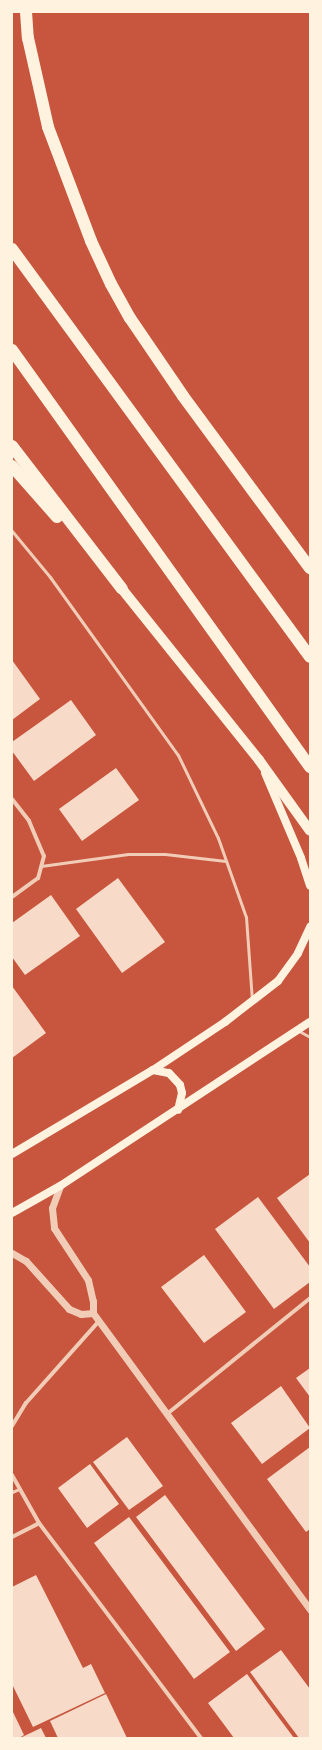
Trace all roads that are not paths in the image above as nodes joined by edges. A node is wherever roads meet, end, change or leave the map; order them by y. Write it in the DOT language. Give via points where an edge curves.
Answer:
graph roads {
  1 [pos="26,12"];
  2 [pos="12,249"];
  3 [pos="12,350"];
  4 [pos="12,446"];
  5 [pos="12,466"];
  6 [pos="12,531"];
  7 [pos="310,568"];
  8 [pos="122,589"];
  9 [pos="310,657"];
  10 [pos="259,760"];
  11 [pos="310,767"];
  12 [pos="12,799"];
  13 [pos="310,831"];
  14 [pos="226,861"];
  15 [pos="41,866"];
  16 [pos="310,886"];
  17 [pos="12,897"];
  18 [pos="310,927"];
  19 [pos="252,1001"];
  20 [pos="310,1022"];
  21 [pos="296,1030"];
  22 [pos="310,1037"];
  23 [pos="153,1070"];
  24 [pos="178,1110"];
  25 [pos="16,1149"];
  26 [pos="12,1154"];
  27 [pos="60,1186"];
  28 [pos="12,1213"];
  29 [pos="12,1253"];
  30 [pos="310,1298"];
  31 [pos="93,1313"];
  32 [pos="99,1321"];
  33 [pos="167,1414"];
  34 [pos="12,1426"];
  35 [pos="12,1475"];
  36 [pos="19,1489"];
  37 [pos="12,1492"];
  38 [pos="39,1523"];
  39 [pos="12,1537"];
  40 [pos="310,1610"];
  41 [pos="200,1738"];
  1 -- 7 [label="highway" via="28,38 48,127 91,240 111,284 130,318 184,396"];
  2 -- 9 [label="highway"];
  3 -- 11 [label="highway"];
  4 -- 8 [label="highway"];
  5 -- 8 [label="highway"];
  6 -- 14 [label="lane" via="50,577 178,755 218,838"];
  8 -- 10 [label="main road"];
  10 -- 13 [label="main road"];
  10 -- 16 [label="main road" via="301,858"];
  12 -- 15 [label="street" via="29,821 44,856"];
  14 -- 15 [label="lane" via="165,854 128,854"];
  14 -- 19 [label="lane" via="246,917"];
  15 -- 17 [label="street" via="38,878"];
  18 -- 19 [label="main road" via="298,953 278,981"];
  19 -- 23 [label="main road"];
  20 -- 21 [label="main road"];
  21 -- 22 [label="lane"];
  21 -- 24 [label="main road"];
  23 -- 24 [label="main road" via="169,1073 178,1082 182,1094"];
  23 -- 25 [label="main road"];
  24 -- 27 [label="main road"];
  25 -- 26 [label="main road"];
  27 -- 28 [label="main road"];
  27 -- 31 [label="street" via="52,1208 54,1228 88,1280"];
  29 -- 31 [label="street" via="26,1261 69,1308 81,1314"];
  30 -- 33 [label="street"];
  31 -- 32 [label="street"];
  32 -- 33 [label="street"];
  32 -- 34 [label="street" via="26,1403"];
  33 -- 40 [label="street"];
  35 -- 36 [label="street"];
  36 -- 37 [label="lane"];
  36 -- 38 [label="street"];
  38 -- 39 [label="street"];
  38 -- 41 [label="street"];
}
